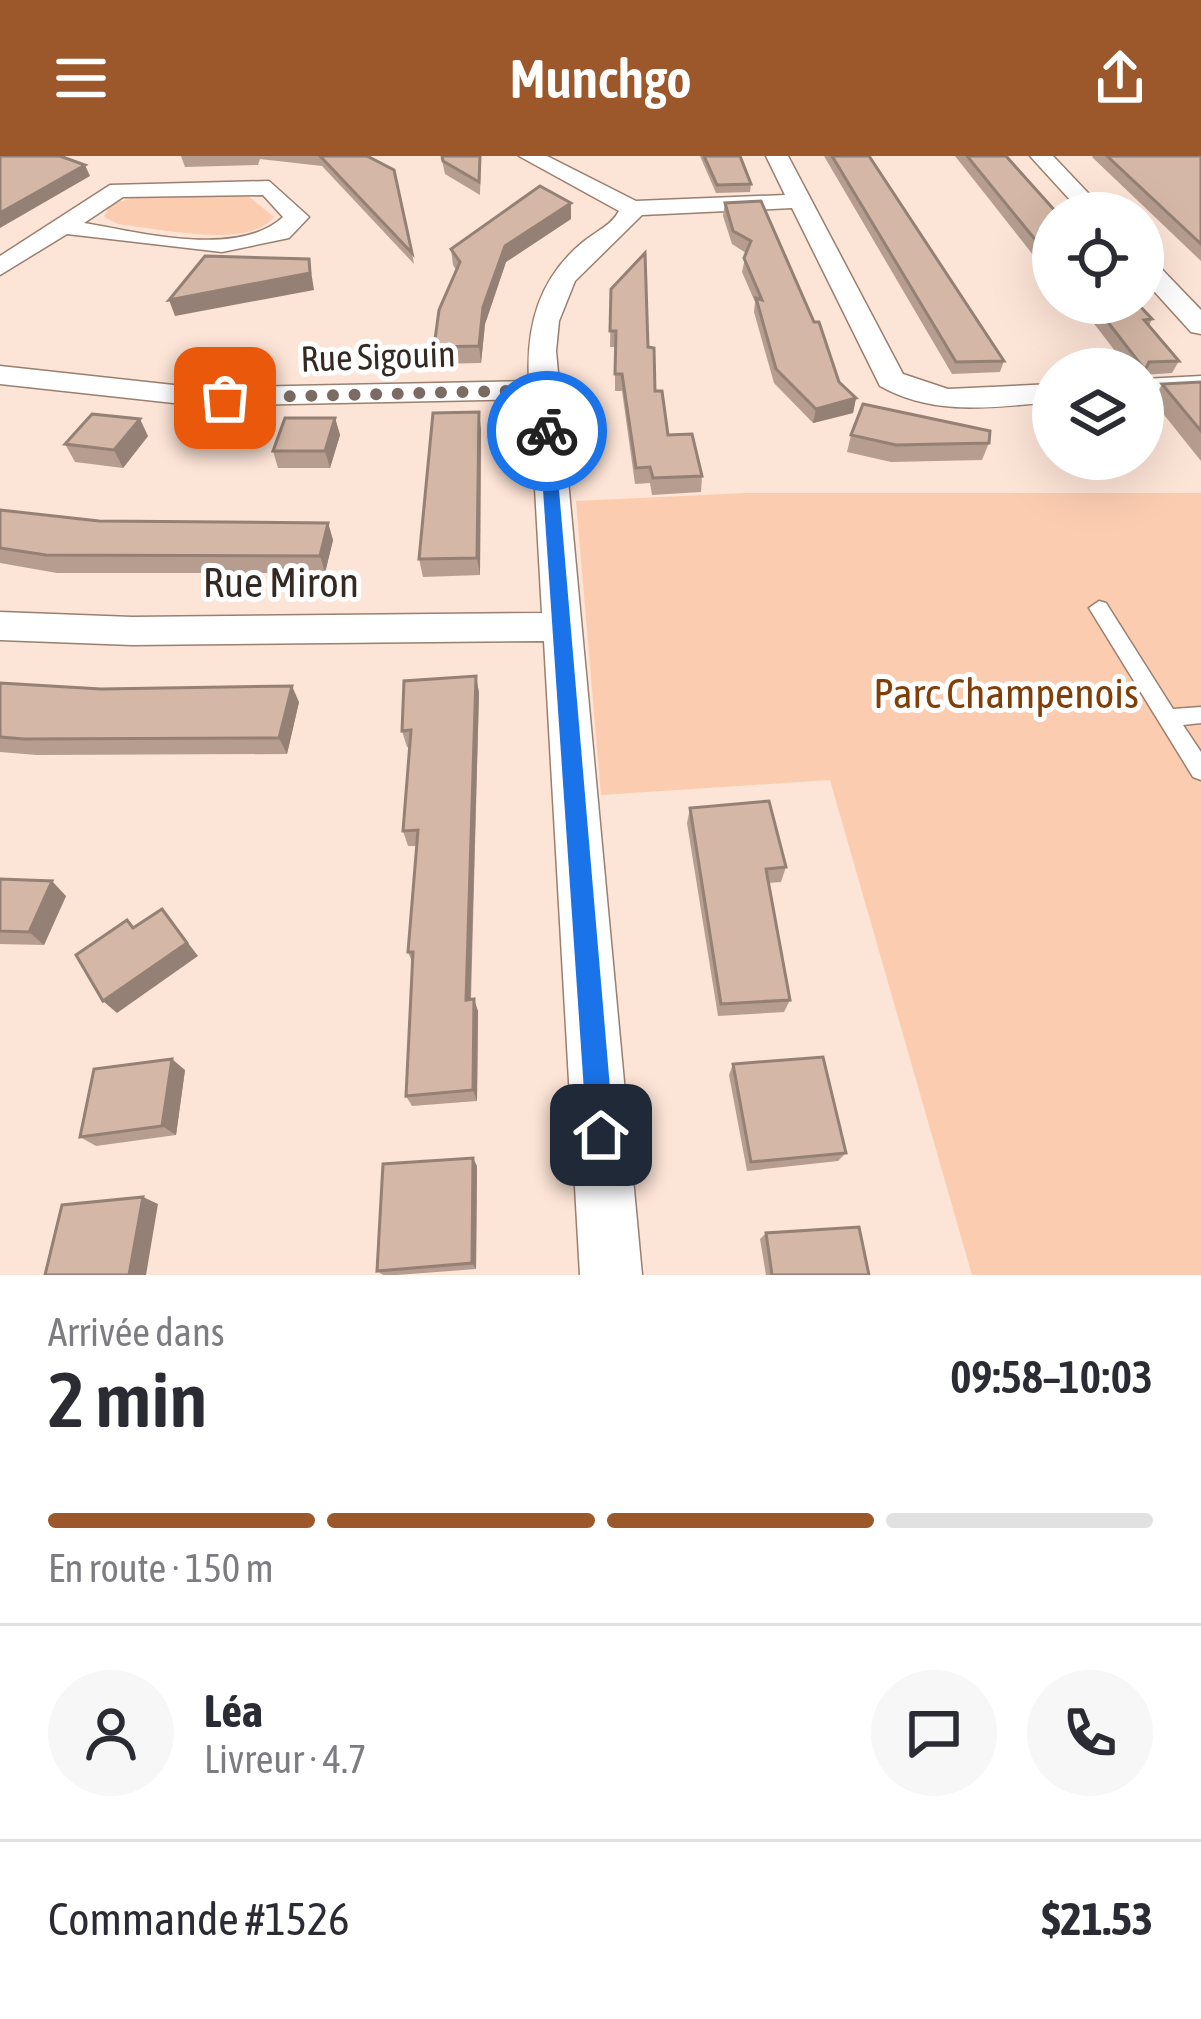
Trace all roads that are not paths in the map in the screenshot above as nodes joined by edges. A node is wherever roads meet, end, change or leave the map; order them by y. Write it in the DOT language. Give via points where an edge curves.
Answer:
graph roads {
  1 [pos="530,156"];
  2 [pos="777,156"];
  3 [pos="1041,156"];
  4 [pos="1075,192"];
  5 [pos="800,201"];
  6 [pos="632,208"];
  7 [pos="60,226"];
  8 [pos="0,267"];
  9 [pos="1164,286"];
  10 [pos="1201,326"];
  11 [pos="0,375"];
  12 [pos="1201,385"];
  13 [pos="1164,387"];
  14 [pos="543,390"];
  15 [pos="1032,394"];
  16 [pos="1099,608"];
  17 [pos="0,626"];
  18 [pos="562,627"];
  19 [pos="1201,715"];
  20 [pos="1168,718"];
  21 [pos="1201,771"];
  22 [pos="611,1275"];
  1 -- 6 [label="street"];
  2 -- 5 [label="street"];
  3 -- 4 [label="street"];
  5 -- 6 [label="street"];
  5 -- 15 [label="street" via="891,380 941,398"];
  6 -- 14 [label="street" via="631,218 588,250 554,293 542,336"];
  7 -- 7 [label="street" via="101,196 148,187 269,188 297,217 279,234 231,245"];
  7 -- 8 [label="street"];
  9 -- 10 [label="street"];
  11 -- 14 [label="street, Rue Sigouin" via="175,397"];
  12 -- 13 [label="street"];
  14 -- 18 [label="street"];
  16 -- 20 [label="lane"];
  17 -- 18 [label="street, Rue Miron"];
  18 -- 22 [label="street"];
  19 -- 20 [label="lane"];
  20 -- 21 [label="lane"];
}
